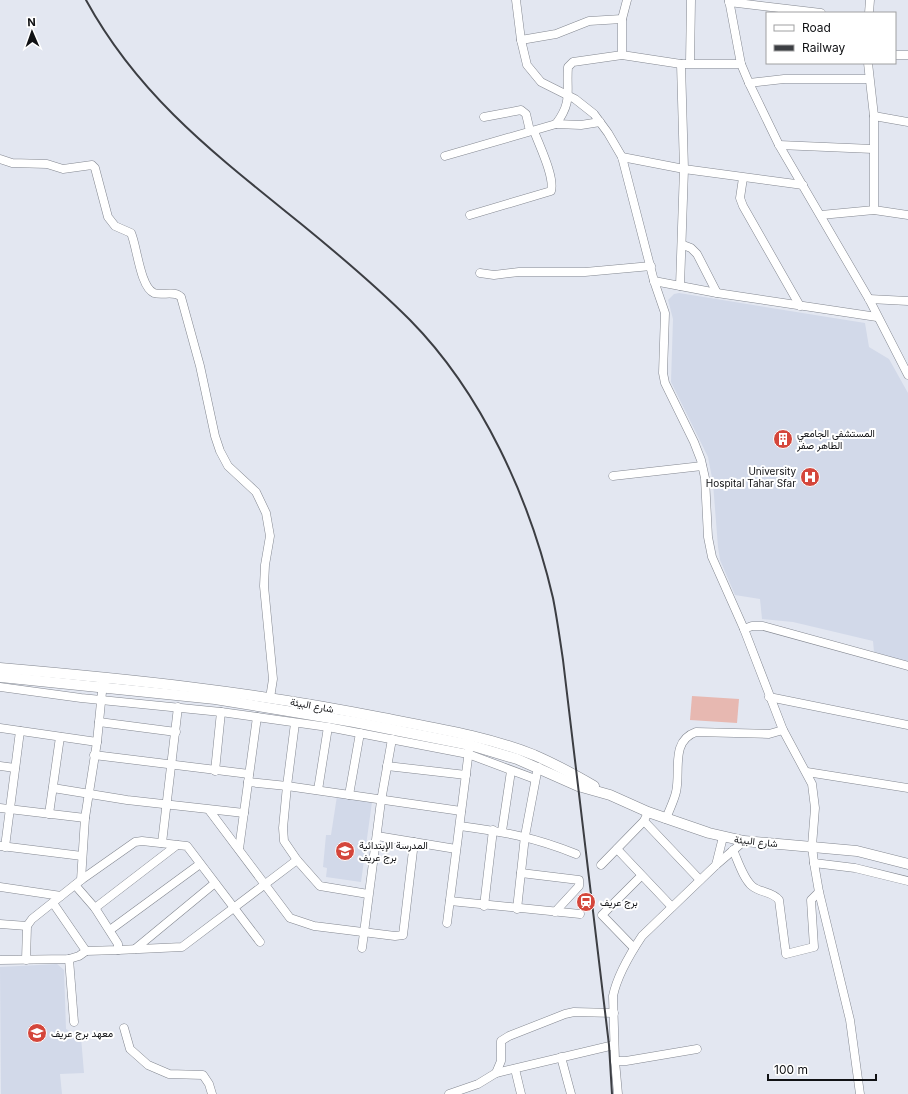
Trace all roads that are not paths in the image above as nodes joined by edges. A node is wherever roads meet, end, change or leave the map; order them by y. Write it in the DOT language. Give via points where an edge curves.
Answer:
graph roads {
  1 [pos="516,0"];
  2 [pos="627,0"];
  3 [pos="691,0"];
  4 [pos="870,0"];
  5 [pos="729,1"];
  6 [pos="813,12"];
  7 [pos="869,12"];
  8 [pos="622,19"];
  9 [pos="521,40"];
  10 [pos="622,55"];
  11 [pos="896,55"];
  12 [pos="908,55"];
  13 [pos="690,63"];
  14 [pos="681,64"];
  15 [pos="740,64"];
  16 [pos="868,64"];
  17 [pos="869,79"];
  18 [pos="748,83"];
  19 [pos="569,95"];
  20 [pos="874,116"];
  21 [pos="484,117"];
  22 [pos="600,122"];
  23 [pos="908,122"];
  24 [pos="556,124"];
  25 [pos="532,131"];
  26 [pos="779,145"];
  27 [pos="873,149"];
  28 [pos="445,156"];
  29 [pos="622,157"];
  30 [pos="0,159"];
  31 [pos="684,169"];
  32 [pos="743,178"];
  33 [pos="803,184"];
  34 [pos="874,210"];
  35 [pos="470,215"];
  36 [pos="821,215"];
  37 [pos="908,215"];
  38 [pos="683,245"];
  39 [pos="651,266"];
  40 [pos="480,273"];
  41 [pos="654,281"];
  42 [pos="680,286"];
  43 [pos="717,293"];
  44 [pos="869,299"];
  45 [pos="908,301"];
  46 [pos="800,306"];
  47 [pos="877,317"];
  48 [pos="908,375"];
  49 [pos="702,466"];
  50 [pos="613,476"];
  51 [pos="744,629"];
  52 [pos="908,666"];
  53 [pos="0,668"];
  54 [pos="0,678"];
  55 [pos="103,682"];
  56 [pos="0,688"];
  57 [pos="270,698"];
  58 [pos="769,698"];
  59 [pos="101,700"];
  60 [pos="178,707"];
  61 [pos="221,712"];
  62 [pos="257,717"];
  63 [pos="99,722"];
  64 [pos="295,723"];
  65 [pos="908,725"];
  66 [pos="328,727"];
  67 [pos="0,728"];
  68 [pos="783,730"];
  69 [pos="20,731"];
  70 [pos="176,732"];
  71 [pos="360,733"];
  72 [pos="60,737"];
  73 [pos="392,739"];
  74 [pos="97,742"];
  75 [pos="470,745"];
  76 [pos="94,755"];
  77 [pos="0,766"];
  78 [pos="172,766"];
  79 [pos="387,766"];
  80 [pos="538,767"];
  81 [pos="15,768"];
  82 [pos="511,770"];
  83 [pos="215,771"];
  84 [pos="807,772"];
  85 [pos="466,775"];
  86 [pos="248,778"];
  87 [pos="535,780"];
  88 [pos="287,786"];
  89 [pos="53,788"];
  90 [pos="908,788"];
  91 [pos="318,790"];
  92 [pos="89,794"];
  93 [pos="348,795"];
  94 [pos="610,795"];
  95 [pos="381,801"];
  96 [pos="167,804"];
  97 [pos="0,808"];
  98 [pos="10,809"];
  99 [pos="209,810"];
  100 [pos="461,811"];
  101 [pos="244,813"];
  102 [pos="49,814"];
  103 [pos="646,817"];
  104 [pos="85,818"];
  105 [pos="666,819"];
  106 [pos="460,826"];
  107 [pos="493,830"];
  108 [pos="502,831"];
  109 [pos="377,836"];
  110 [pos="525,836"];
  111 [pos="723,837"];
  112 [pos="744,841"];
  113 [pos="414,842"];
  114 [pos="162,843"];
  115 [pos="177,844"];
  116 [pos="2,846"];
  117 [pos="812,846"];
  118 [pos="239,849"];
  119 [pos="456,849"];
  120 [pos="617,849"];
  121 [pos="733,850"];
  122 [pos="576,854"];
  123 [pos="82,856"];
  124 [pos="297,860"];
  125 [pos="814,863"];
  126 [pos="200,864"];
  127 [pos="908,864"];
  128 [pos="601,865"];
  129 [pos="716,865"];
  130 [pos="521,873"];
  131 [pos="641,876"];
  132 [pos="81,880"];
  133 [pos="700,880"];
  134 [pos="908,881"];
  135 [pos="215,883"];
  136 [pos="266,884"];
  137 [pos="75,886"];
  138 [pos="0,887"];
  139 [pos="819,892"];
  140 [pos="368,894"];
  141 [pos="61,896"];
  142 [pos="450,901"];
  143 [pos="53,903"];
  144 [pos="484,906"];
  145 [pos="672,907"];
  146 [pos="95,908"];
  147 [pos="233,908"];
  148 [pos="517,909"];
  149 [pos="555,912"];
  150 [pos="580,914"];
  151 [pos="447,923"];
  152 [pos="0,924"];
  153 [pos="27,926"];
  154 [pos="110,930"];
  155 [pos="364,932"];
  156 [pos="260,942"];
  157 [pos="362,948"];
  158 [pos="634,948"];
  159 [pos="135,949"];
  160 [pos="118,950"];
  161 [pos="86,951"];
  162 [pos="70,959"];
  163 [pos="0,960"];
  164 [pos="26,960"];
  165 [pos="614,1013"];
  166 [pos="74,1022"];
  167 [pos="124,1028"];
  168 [pos="614,1045"];
  169 [pos="697,1049"];
  170 [pos="561,1057"];
  171 [pos="615,1061"];
  172 [pos="515,1069"];
  173 [pos="496,1073"];
  174 [pos="212,1094"];
  175 [pos="449,1094"];
  176 [pos="521,1094"];
  177 [pos="571,1094"];
  178 [pos="618,1094"];
  179 [pos="860,1094"];
  1 -- 9 [label="street"];
  2 -- 8 [label="street"];
  3 -- 13 [label="street"];
  4 -- 7 [label="street"];
  5 -- 6 [label="street"];
  5 -- 15 [label="street"];
  8 -- 9 [label="street" via="589,21 556,34"];
  8 -- 10 [label="street"];
  9 -- 19 [label="street" via="527,65 533,74 546,86"];
  10 -- 14 [label="street"];
  10 -- 19 [label="street" via="578,60 570,64"];
  11 -- 12 [label="street"];
  13 -- 14 [label="street"];
  13 -- 15 [label="street"];
  14 -- 31 [label="street"];
  15 -- 18 [label="street"];
  16 -- 17 [label="street"];
  17 -- 18 [label="street" via="784,79"];
  17 -- 20 [label="street"];
  18 -- 26 [label="street"];
  19 -- 22 [label="street" via="583,104"];
  19 -- 24 [label="street"];
  20 -- 23 [label="street"];
  20 -- 27 [label="street"];
  21 -- 25 [label="street" via="521,110 526,114"];
  22 -- 24 [label="street" via="581,125"];
  22 -- 29 [label="street"];
  24 -- 25 [label="street"];
  25 -- 28 [label="street"];
  25 -- 35 [label="street" via="548,172 551,191"];
  26 -- 27 [label="street"];
  26 -- 33 [label="street"];
  27 -- 34 [label="street"];
  29 -- 31 [label="street"];
  29 -- 39 [label="street"];
  30 -- 57 [label="street" via="47,164 63,169 92,165 108,217 115,226 131,233 139,265 149,289 156,293 177,294 181,297 220,451 228,466 256,492 266,513 270,536 264,586 274,679"];
  31 -- 32 [label="street"];
  31 -- 38 [label="street"];
  32 -- 33 [label="street"];
  32 -- 46 [label="street" via="740,198 743,206"];
  33 -- 36 [label="street"];
  34 -- 36 [label="street"];
  34 -- 37 [label="street"];
  36 -- 44 [label="street"];
  38 -- 42 [label="street"];
  38 -- 43 [label="street" via="692,248 697,254"];
  39 -- 40 [label="street" via="584,272 519,272 494,275"];
  39 -- 41 [label="street"];
  41 -- 42 [label="street"];
  41 -- 49 [label="street" via="665,313 665,383 694,442"];
  42 -- 43 [label="street"];
  43 -- 46 [label="street"];
  44 -- 45 [label="street"];
  44 -- 47 [label="street"];
  46 -- 47 [label="street"];
  47 -- 48 [label="street"];
  49 -- 50 [label="street"];
  49 -- 51 [label="street" via="710,547"];
  51 -- 52 [label="street" via="763,626"];
  51 -- 58 [label="street"];
  53 -- 55 [label="main road, شارع البيئة"];
  54 -- 55 [label="main road, شارع البيئة"];
  55 -- 57 [label="main road, شارع البيئة" via="216,690"];
  55 -- 59 [label="street"];
  55 -- 75 [label="main road, شارع البيئة" via="245,703"];
  56 -- 59 [label="street"];
  57 -- 75 [label="main road, شارع البيئة" via="355,712"];
  58 -- 65 [label="street"];
  58 -- 68 [label="street"];
  59 -- 60 [label="street"];
  59 -- 63 [label="street"];
  60 -- 61 [label="street"];
  60 -- 70 [label="street"];
  61 -- 62 [label="street"];
  61 -- 83 [label="street"];
  62 -- 64 [label="street"];
  62 -- 86 [label="street"];
  63 -- 70 [label="street"];
  63 -- 74 [label="street"];
  64 -- 66 [label="street"];
  64 -- 88 [label="street"];
  66 -- 71 [label="street"];
  66 -- 91 [label="street"];
  67 -- 69 [label="street"];
  68 -- 84 [label="street"];
  68 -- 105 [label="street" via="769,734 696,732 689,735 683,741 680,750 676,793"];
  69 -- 72 [label="street"];
  69 -- 81 [label="street"];
  70 -- 78 [label="street"];
  71 -- 73 [label="street"];
  71 -- 93 [label="street"];
  72 -- 74 [label="street"];
  72 -- 89 [label="street"];
  73 -- 75 [label="street"];
  73 -- 79 [label="street"];
  74 -- 76 [label="street"];
  75 -- 80 [label="main road, شارع البيئة"];
  75 -- 82 [label="street"];
  75 -- 85 [label="street"];
  75 -- 94 [label="main road, شارع البيئة" via="534,755"];
  76 -- 78 [label="street"];
  76 -- 92 [label="street"];
  77 -- 81 [label="street"];
  78 -- 83 [label="street"];
  78 -- 96 [label="street"];
  79 -- 85 [label="street"];
  79 -- 95 [label="street"];
  80 -- 87 [label="street"];
  80 -- 94 [label="main road, شارع البيئة" via="578,786"];
  81 -- 98 [label="street"];
  82 -- 87 [label="street"];
  82 -- 108 [label="street"];
  83 -- 86 [label="street"];
  84 -- 90 [label="street"];
  84 -- 117 [label="street" via="814,800"];
  85 -- 100 [label="street"];
  86 -- 88 [label="street"];
  86 -- 101 [label="street"];
  87 -- 110 [label="street"];
  88 -- 91 [label="street"];
  88 -- 124 [label="street" via="283,836"];
  89 -- 92 [label="street"];
  89 -- 102 [label="street"];
  91 -- 93 [label="street"];
  92 -- 96 [label="street"];
  92 -- 104 [label="street"];
  93 -- 95 [label="street"];
  94 -- 103 [label="main road, شارع البيئة"];
  95 -- 100 [label="street"];
  95 -- 109 [label="street"];
  96 -- 99 [label="street"];
  96 -- 114 [label="street"];
  97 -- 98 [label="street"];
  98 -- 102 [label="street"];
  98 -- 116 [label="street"];
  99 -- 101 [label="street"];
  99 -- 118 [label="street"];
  100 -- 106 [label="street"];
  101 -- 118 [label="street"];
  102 -- 104 [label="street"];
  103 -- 105 [label="main road, شارع البيئة"];
  103 -- 120 [label="street"];
  103 -- 133 [label="street"];
  104 -- 123 [label="street"];
  105 -- 111 [label="main road, شارع البيئة"];
  106 -- 107 [label="street"];
  106 -- 119 [label="street"];
  107 -- 108 [label="street"];
  107 -- 144 [label="street"];
  108 -- 110 [label="street"];
  109 -- 113 [label="street"];
  109 -- 140 [label="street"];
  110 -- 122 [label="street"];
  110 -- 130 [label="street"];
  111 -- 112 [label="main road, شارع البيئة"];
  111 -- 129 [label="street"];
  112 -- 117 [label="main road, شارع البيئة"];
  112 -- 121 [label="street"];
  113 -- 119 [label="street"];
  113 -- 155 [label="street" via="403,934 398,936"];
  114 -- 115 [label="street"];
  114 -- 132 [label="street" via="135,842"];
  115 -- 126 [label="street" via="187,846"];
  115 -- 146 [label="street"];
  116 -- 123 [label="street"];
  117 -- 125 [label="street"];
  117 -- 127 [label="main road, شارع البيئة" via="857,851"];
  118 -- 136 [label="street"];
  119 -- 142 [label="street"];
  120 -- 128 [label="street"];
  120 -- 131 [label="street"];
  121 -- 129 [label="street"];
  121 -- 139 [label="street" via="748,881 779,900 786,954 814,947 811,900"];
  123 -- 132 [label="street"];
  124 -- 136 [label="street"];
  124 -- 140 [label="street" via="320,886"];
  125 -- 134 [label="street" via="855,868"];
  125 -- 139 [label="street"];
  126 -- 135 [label="street"];
  126 -- 154 [label="street"];
  129 -- 133 [label="street"];
  130 -- 148 [label="street"];
  130 -- 149 [label="street" via="579,880 579,886"];
  131 -- 145 [label="street"];
  131 -- 158 [label="street" via="602,915"];
  132 -- 137 [label="street"];
  133 -- 145 [label="street"];
  135 -- 147 [label="street"];
  135 -- 159 [label="street"];
  136 -- 147 [label="street"];
  136 -- 155 [label="street" via="293,920 314,926"];
  137 -- 141 [label="street"];
  137 -- 146 [label="street"];
  138 -- 141 [label="street"];
  139 -- 179 [label="street" via="850,1020"];
  140 -- 155 [label="street"];
  141 -- 143 [label="street"];
  142 -- 144 [label="street"];
  142 -- 151 [label="street"];
  143 -- 153 [label="street" via="35,916"];
  143 -- 161 [label="street"];
  144 -- 148 [label="street"];
  145 -- 158 [label="street" via="642,936"];
  146 -- 154 [label="street"];
  147 -- 156 [label="street"];
  147 -- 159 [label="street" via="182,947"];
  148 -- 149 [label="street"];
  149 -- 150 [label="street"];
  152 -- 153 [label="street"];
  153 -- 164 [label="street"];
  154 -- 160 [label="street" via="117,940"];
  155 -- 157 [label="street"];
  158 -- 165 [label="street" via="615,988"];
  159 -- 160 [label="street"];
  160 -- 161 [label="street"];
  161 -- 162 [label="street"];
  162 -- 164 [label="street"];
  162 -- 166 [label="street"];
  163 -- 164 [label="street"];
  165 -- 168 [label="street"];
  165 -- 173 [label="street" via="574,1012 509,1036 501,1042 501,1061"];
  167 -- 174 [label="street" via="129,1047 148,1065 169,1074 203,1075"];
  168 -- 170 [label="street"];
  168 -- 171 [label="street"];
  169 -- 171 [label="street"];
  170 -- 172 [label="street"];
  170 -- 177 [label="street"];
  171 -- 178 [label="street"];
  172 -- 173 [label="street"];
  172 -- 176 [label="street"];
  173 -- 175 [label="street" via="478,1084"];
}
